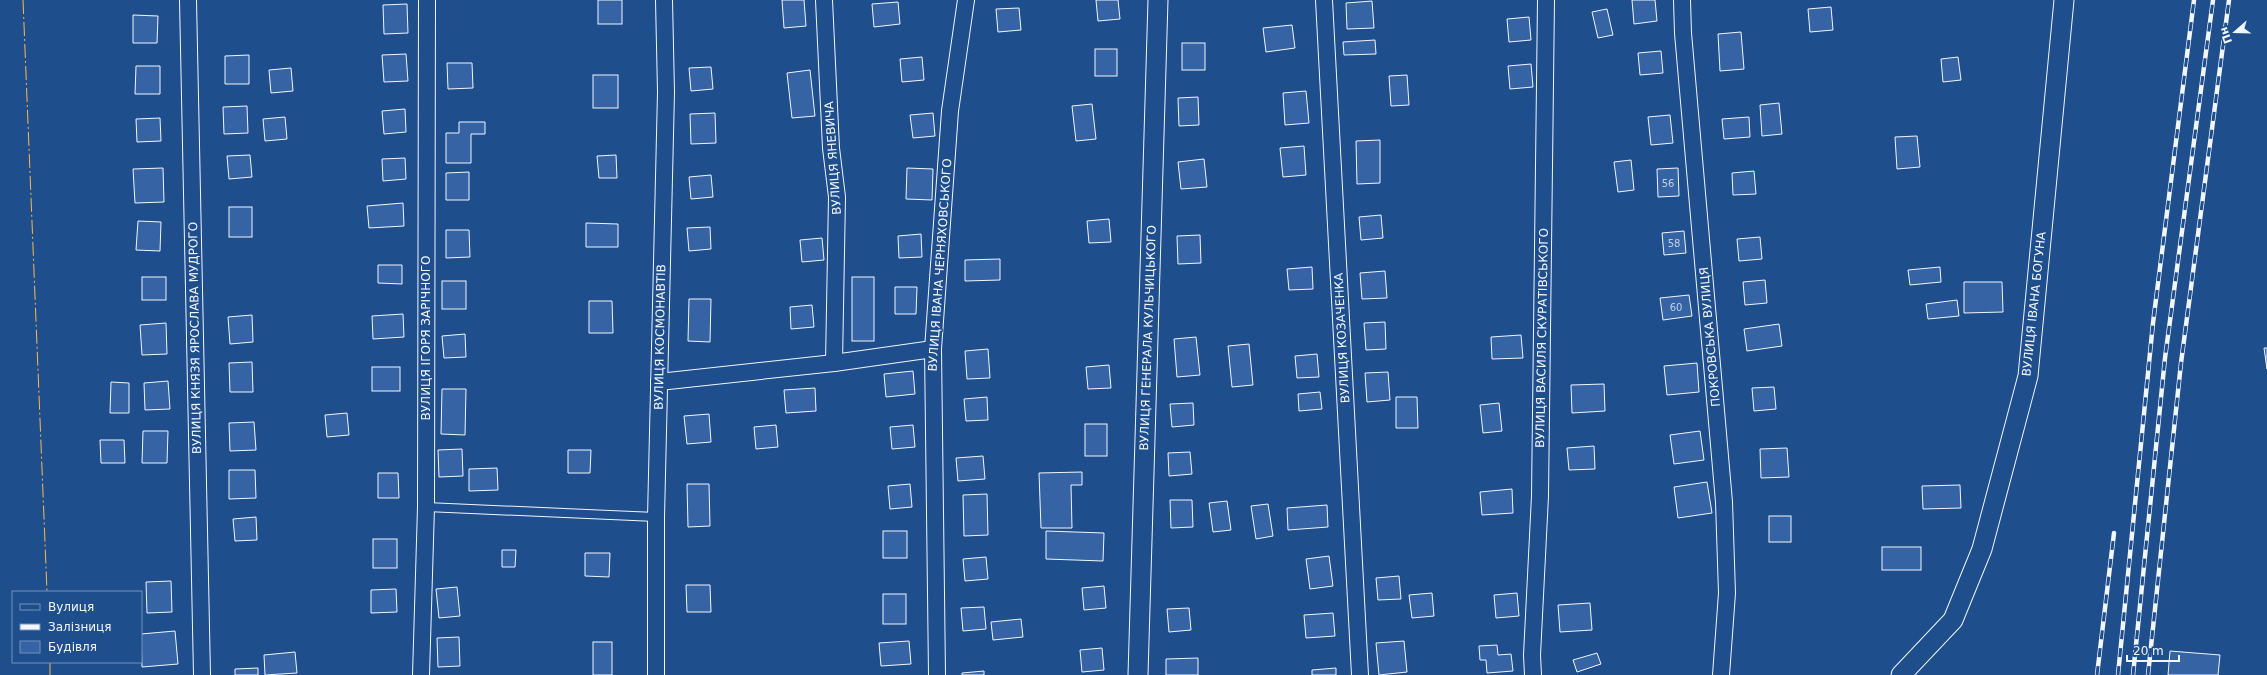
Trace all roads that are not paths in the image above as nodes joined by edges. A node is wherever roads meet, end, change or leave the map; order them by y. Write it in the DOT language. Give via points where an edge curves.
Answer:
graph roads {
  1 [pos="188,0"];
  2 [pos="427,0"];
  3 [pos="664,0"];
  4 [pos="824,0"];
  5 [pos="966,0"];
  6 [pos="1158,0"];
  7 [pos="1324,0"];
  8 [pos="1546,0"];
  9 [pos="1682,0"];
  10 [pos="2064,0"];
  11 [pos="933,349"];
  12 [pos="834,363"];
  13 [pos="659,382"];
  14 [pos="426,507"];
  15 [pos="656,517"];
  16 [pos="202,675"];
  17 [pos="421,675"];
  18 [pos="656,675"];
  19 [pos="937,675"];
  20 [pos="1138,675"];
  21 [pos="1360,675"];
  22 [pos="1533,675"];
  23 [pos="1721,675"];
  24 [pos="1902,675"];
  1 -- 16 [label="street, ВУЛИЦЯ КНЯЗЯ ЯРОСЛАВА МУДРОГО"];
  2 -- 14 [label="street, ВУЛИЦЯ ІГОРЯ ЗАРІЧНОГО"];
  3 -- 13 [label="street, ВУЛИЦЯ КОСМОНАВТІВ" via="666,100"];
  4 -- 12 [label="street, ВУЛИЦЯ ЯНЕВИЧА" via="831,148 838,197"];
  5 -- 11 [label="street, ВУЛИЦЯ ІВАНА ЧЕРНЯХОВСЬКОГО" via="950,111"];
  6 -- 20 [label="street, ВУЛИЦЯ ГЕНЕРАЛА КУЛЬЧИЦЬКОГО"];
  7 -- 21 [label="street, ВУЛИЦЯ КОЗАЧЕНКА"];
  8 -- 22 [label="street, ВУЛИЦЯ ВАСИЛЯ СКУРАТІВСЬКОГО" via="1540,496"];
  9 -- 23 [label="street, ПОКРОВСЬКА ВУЛИЦЯ" via="1724,502 1727,593"];
  10 -- 24 [label="street, ВУЛИЦЯ ІВАНА БОГУНА" via="2028,376 1982,549 1954,620"];
  11 -- 12 [label="street"];
  11 -- 19 [label="street, ВУЛИЦЯ ІВАНА ЧЕРНЯХОВСЬКОГО"];
  12 -- 13 [label="street"];
  13 -- 15 [label="street, ВУЛИЦЯ КОСМОНАВТІВ"];
  14 -- 15 [label="lane"];
  14 -- 17 [label="street, ВУЛИЦЯ ІГОРЯ ЗАРІЧНОГО"];
  15 -- 18 [label="street, ВУЛИЦЯ КОСМОНАВТІВ"];
}
